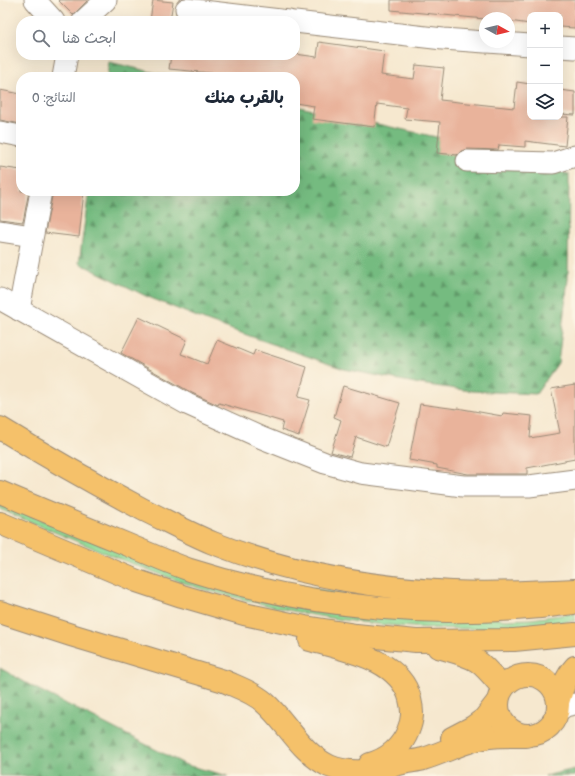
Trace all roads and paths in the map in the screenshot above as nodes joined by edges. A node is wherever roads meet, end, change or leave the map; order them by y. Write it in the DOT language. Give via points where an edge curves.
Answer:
graph roads {
  1 [pos="36,0"];
  2 [pos="106,0"];
  3 [pos="186,9"];
  4 [pos="50,16"];
  5 [pos="88,16"];
  6 [pos="246,16"];
  7 [pos="300,23"];
  8 [pos="479,42"];
  9 [pos="515,44"];
  10 [pos="527,45"];
  11 [pos="563,47"];
  12 [pos="575,48"];
  13 [pos="66,60"];
  14 [pos="64,72"];
  15 [pos="0,132"];
  16 [pos="16,135"];
  17 [pos="575,156"];
  18 [pos="467,161"];
  19 [pos="40,196"];
  20 [pos="0,231"];
  21 [pos="32,236"];
  22 [pos="0,299"];
  23 [pos="19,310"];
  24 [pos="0,428"];
  25 [pos="0,479"];
  26 [pos="575,480"];
  27 [pos="0,492"];
  28 [pos="0,523"];
  29 [pos="0,538"];
  30 [pos="138,549"];
  31 [pos="129,578"];
  32 [pos="575,590"];
  33 [pos="575,602"];
  34 [pos="219,607"];
  35 [pos="0,612"];
  36 [pos="575,634"];
  37 [pos="416,641"];
  38 [pos="575,667"];
  39 [pos="501,695"];
  40 [pos="563,706"];
  41 [pos="526,736"];
  42 [pos="407,762"];
  43 [pos="328,766"];
  1 -- 4 [label="street"];
  2 -- 5 [label="street"];
  3 -- 6 [label="street"];
  7 -- 8 [label="street"];
  9 -- 10 [label="street"];
  11 -- 12 [label="street"];
  13 -- 14 [label="street"];
  15 -- 16 [label="street"];
  17 -- 18 [label="street" via="554,163"];
  19 -- 21 [label="street"];
  20 -- 21 [label="street"];
  21 -- 23 [label="street"];
  22 -- 23 [label="street"];
  23 -- 26 [label="street" via="187,404 265,431 325,463 362,473 463,486 529,486"];
  24 -- 32 [label="highway" via="98,486 173,524 213,543 294,569 378,585 430,591 519,593"];
  25 -- 30 [label="highway" via="77,513"];
  27 -- 30 [label="highway"];
  28 -- 31 [label="highway"];
  29 -- 31 [label="highway" via="35,553"];
  30 -- 33 [label="highway" via="190,570 323,601 427,611 542,607"];
  31 -- 34 [label="highway"];
  34 -- 37 [label="highway" via="305,627"];
  34 -- 43 [label="highway" via="284,634 363,655 382,664 398,676 408,692 413,710 404,741 380,760 352,767"];
  35 -- 43 [label="highway" via="224,681 248,691 264,701 298,741"];
  36 -- 37 [label="highway" via="514,640"];
  37 -- 39 [label="highway" via="457,652 477,662 490,674"];
  38 -- 40 [label="highway" via="563,686"];
  39 -- 40 [label="highway" via="509,682 517,677 535,676 550,686"];
  39 -- 41 [label="highway" via="498,711 501,720 508,728"];
  39 -- 42 [label="highway" via="484,719 473,727 419,752"];
  40 -- 41 [label="highway" via="546,730"];
  41 -- 42 [label="highway" via="473,740 422,760"];
  42 -- 43 [label="highway" via="363,772 343,771"];
}
